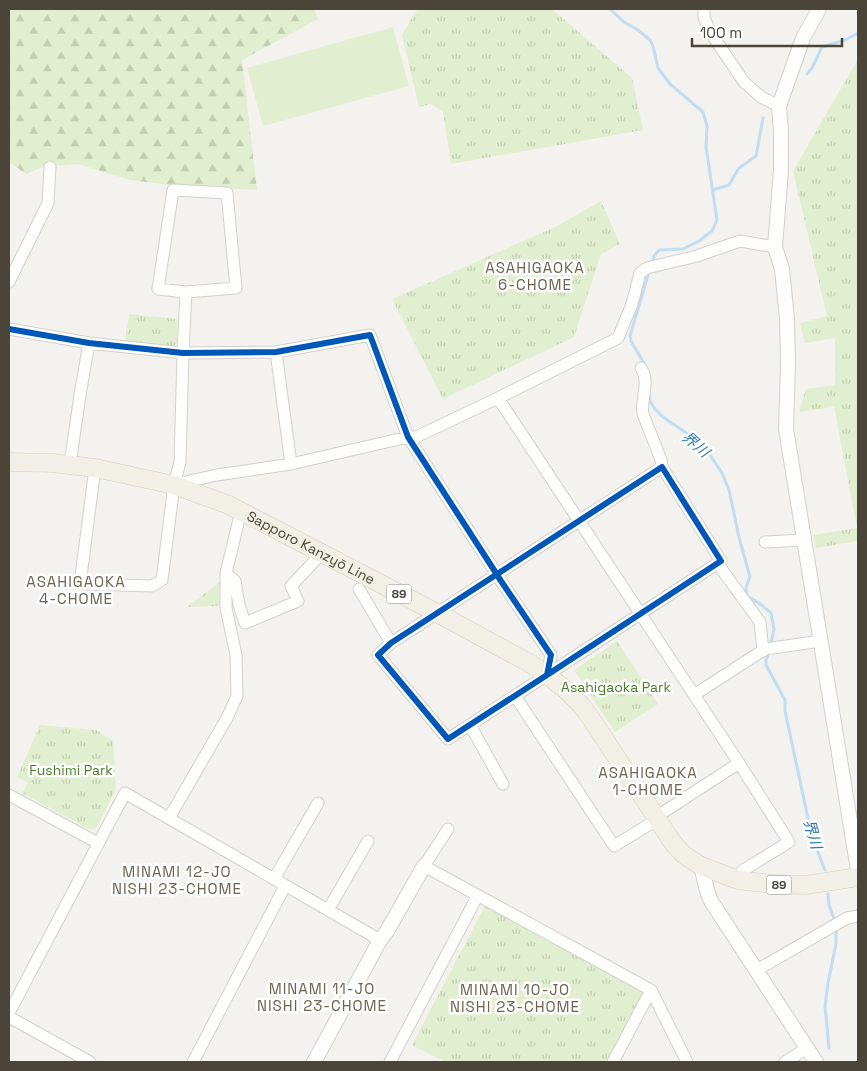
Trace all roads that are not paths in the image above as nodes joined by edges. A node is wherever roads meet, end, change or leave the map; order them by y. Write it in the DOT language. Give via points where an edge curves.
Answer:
graph roads {
  1 [pos="704,9"];
  2 [pos="819,9"];
  3 [pos="778,106"];
  4 [pos="50,167"];
  5 [pos="775,247"];
  6 [pos="9,282"];
  7 [pos="186,292"];
  8 [pos="9,329"];
  9 [pos="89,342"];
  10 [pos="276,352"];
  11 [pos="183,353"];
  12 [pos="641,368"];
  13 [pos="498,398"];
  14 [pos="408,437"];
  15 [pos="9,462"];
  16 [pos="70,464"];
  17 [pos="291,464"];
  18 [pos="662,467"];
  19 [pos="95,468"];
  20 [pos="174,484"];
  21 [pos="241,511"];
  22 [pos="579,521"];
  23 [pos="804,540"];
  24 [pos="765,542"];
  25 [pos="321,554"];
  26 [pos="717,563"];
  27 [pos="226,573"];
  28 [pos="497,574"];
  29 [pos="360,589"];
  30 [pos="437,613"];
  31 [pos="640,614"];
  32 [pos="821,641"];
  33 [pos="391,643"];
  34 [pos="763,651"];
  35 [pos="547,674"];
  36 [pos="694,695"];
  37 [pos="515,696"];
  38 [pos="470,725"];
  39 [pos="739,763"];
  40 [pos="503,784"];
  41 [pos="9,794"];
  42 [pos="318,803"];
  43 [pos="169,818"];
  44 [pos="657,818"];
  45 [pos="448,829"];
  46 [pos="368,841"];
  47 [pos="98,843"];
  48 [pos="424,866"];
  49 [pos="701,866"];
  50 [pos="858,870"];
  51 [pos="858,877"];
  52 [pos="274,879"];
  53 [pos="738,880"];
  54 [pos="285,886"];
  55 [pos="478,895"];
  56 [pos="328,910"];
  57 [pos="858,916"];
  58 [pos="379,942"];
  59 [pos="757,970"];
  60 [pos="651,990"];
  61 [pos="9,1013"];
  62 [pos="9,1017"];
  63 [pos="807,1048"];
  64 [pos="90,1062"];
  65 [pos="193,1062"];
  66 [pos="314,1062"];
  67 [pos="390,1062"];
  68 [pos="613,1062"];
  69 [pos="687,1062"];
  70 [pos="785,1062"];
  71 [pos="816,1062"];
  1 -- 3 [label="street" via="710,32 744,82"];
  2 -- 3 [label="street" via="803,38"];
  3 -- 5 [label="street" via="781,170"];
  4 -- 6 [label="street" via="48,203"];
  5 -- 13 [label="street" via="740,241 647,268 640,273 618,338"];
  5 -- 23 [label="street" via="782,269 786,319 786,429"];
  7 -- 7 [label="street" via="158,289 173,190 226,193 236,288"];
  7 -- 11 [label="street"];
  8 -- 9 [label="street"];
  9 -- 11 [label="street"];
  9 -- 16 [label="street"];
  10 -- 11 [label="street"];
  10 -- 14 [label="street" via="370,335"];
  10 -- 17 [label="street"];
  11 -- 20 [label="street" via="180,462"];
  12 -- 18 [label="street" via="645,378 643,414"];
  13 -- 14 [label="street" via="416,437"];
  13 -- 22 [label="street"];
  14 -- 17 [label="street"];
  14 -- 28 [label="street"];
  15 -- 16 [label="main road, Sapporo Kanzyō Line / 89"];
  16 -- 19 [label="main road, Sapporo Kanzyō Line / 89"];
  17 -- 20 [label="street"];
  18 -- 22 [label="street"];
  18 -- 26 [label="street" via="721,561"];
  19 -- 20 [label="main road, Sapporo Kanzyō Line / 89"];
  19 -- 20 [label="street" via="81,576 86,584 152,586 162,580"];
  20 -- 21 [label="main road, Sapporo Kanzyō Line / 89"];
  21 -- 25 [label="main road, Sapporo Kanzyō Line / 89"];
  21 -- 27 [label="street"];
  22 -- 28 [label="street"];
  22 -- 31 [label="street"];
  23 -- 24 [label="street"];
  23 -- 32 [label="street"];
  25 -- 27 [label="street" via="292,586 298,601 245,623 235,581"];
  25 -- 30 [label="main road, Sapporo Kanzyō Line / 89"];
  26 -- 31 [label="street"];
  26 -- 34 [label="street" via="760,622"];
  27 -- 43 [label="street" via="226,608 236,655 237,696"];
  28 -- 30 [label="street"];
  28 -- 35 [label="street" via="551,655"];
  29 -- 33 [label="street"];
  30 -- 33 [label="street"];
  30 -- 35 [label="main road, Sapporo Kanzyō Line / 89"];
  31 -- 35 [label="street"];
  31 -- 36 [label="street"];
  32 -- 34 [label="street"];
  32 -- 50 [label="street"];
  33 -- 38 [label="street" via="378,655 448,740"];
  34 -- 36 [label="street"];
  35 -- 37 [label="street"];
  35 -- 44 [label="main road, Sapporo Kanzyō Line / 89" via="581,704"];
  36 -- 39 [label="street"];
  37 -- 38 [label="street"];
  37 -- 44 [label="street" via="614,846"];
  38 -- 40 [label="street"];
  39 -- 44 [label="street"];
  39 -- 53 [label="street" via="789,842 742,871"];
  41 -- 47 [label="street"];
  42 -- 52 [label="street"];
  43 -- 47 [label="street" via="125,793"];
  43 -- 52 [label="street"];
  44 -- 49 [label="main road, Sapporo Kanzyō Line / 89" via="684,855"];
  45 -- 48 [label="street"];
  46 -- 56 [label="street"];
  47 -- 61 [label="street"];
  48 -- 55 [label="street"];
  48 -- 58 [label="street"];
  49 -- 53 [label="main road, Sapporo Kanzyō Line / 89"];
  49 -- 59 [label="street" via="711,901"];
  51 -- 53 [label="main road, Sapporo Kanzyō Line / 89" via="806,885"];
  52 -- 54 [label="street"];
  54 -- 56 [label="street"];
  54 -- 65 [label="street"];
  55 -- 60 [label="street"];
  55 -- 67 [label="street"];
  56 -- 58 [label="street"];
  57 -- 59 [label="street" via="847,918"];
  58 -- 66 [label="street"];
  59 -- 63 [label="street"];
  60 -- 68 [label="street"];
  60 -- 69 [label="street"];
  62 -- 64 [label="street"];
  63 -- 70 [label="street"];
  63 -- 71 [label="street"];
}
